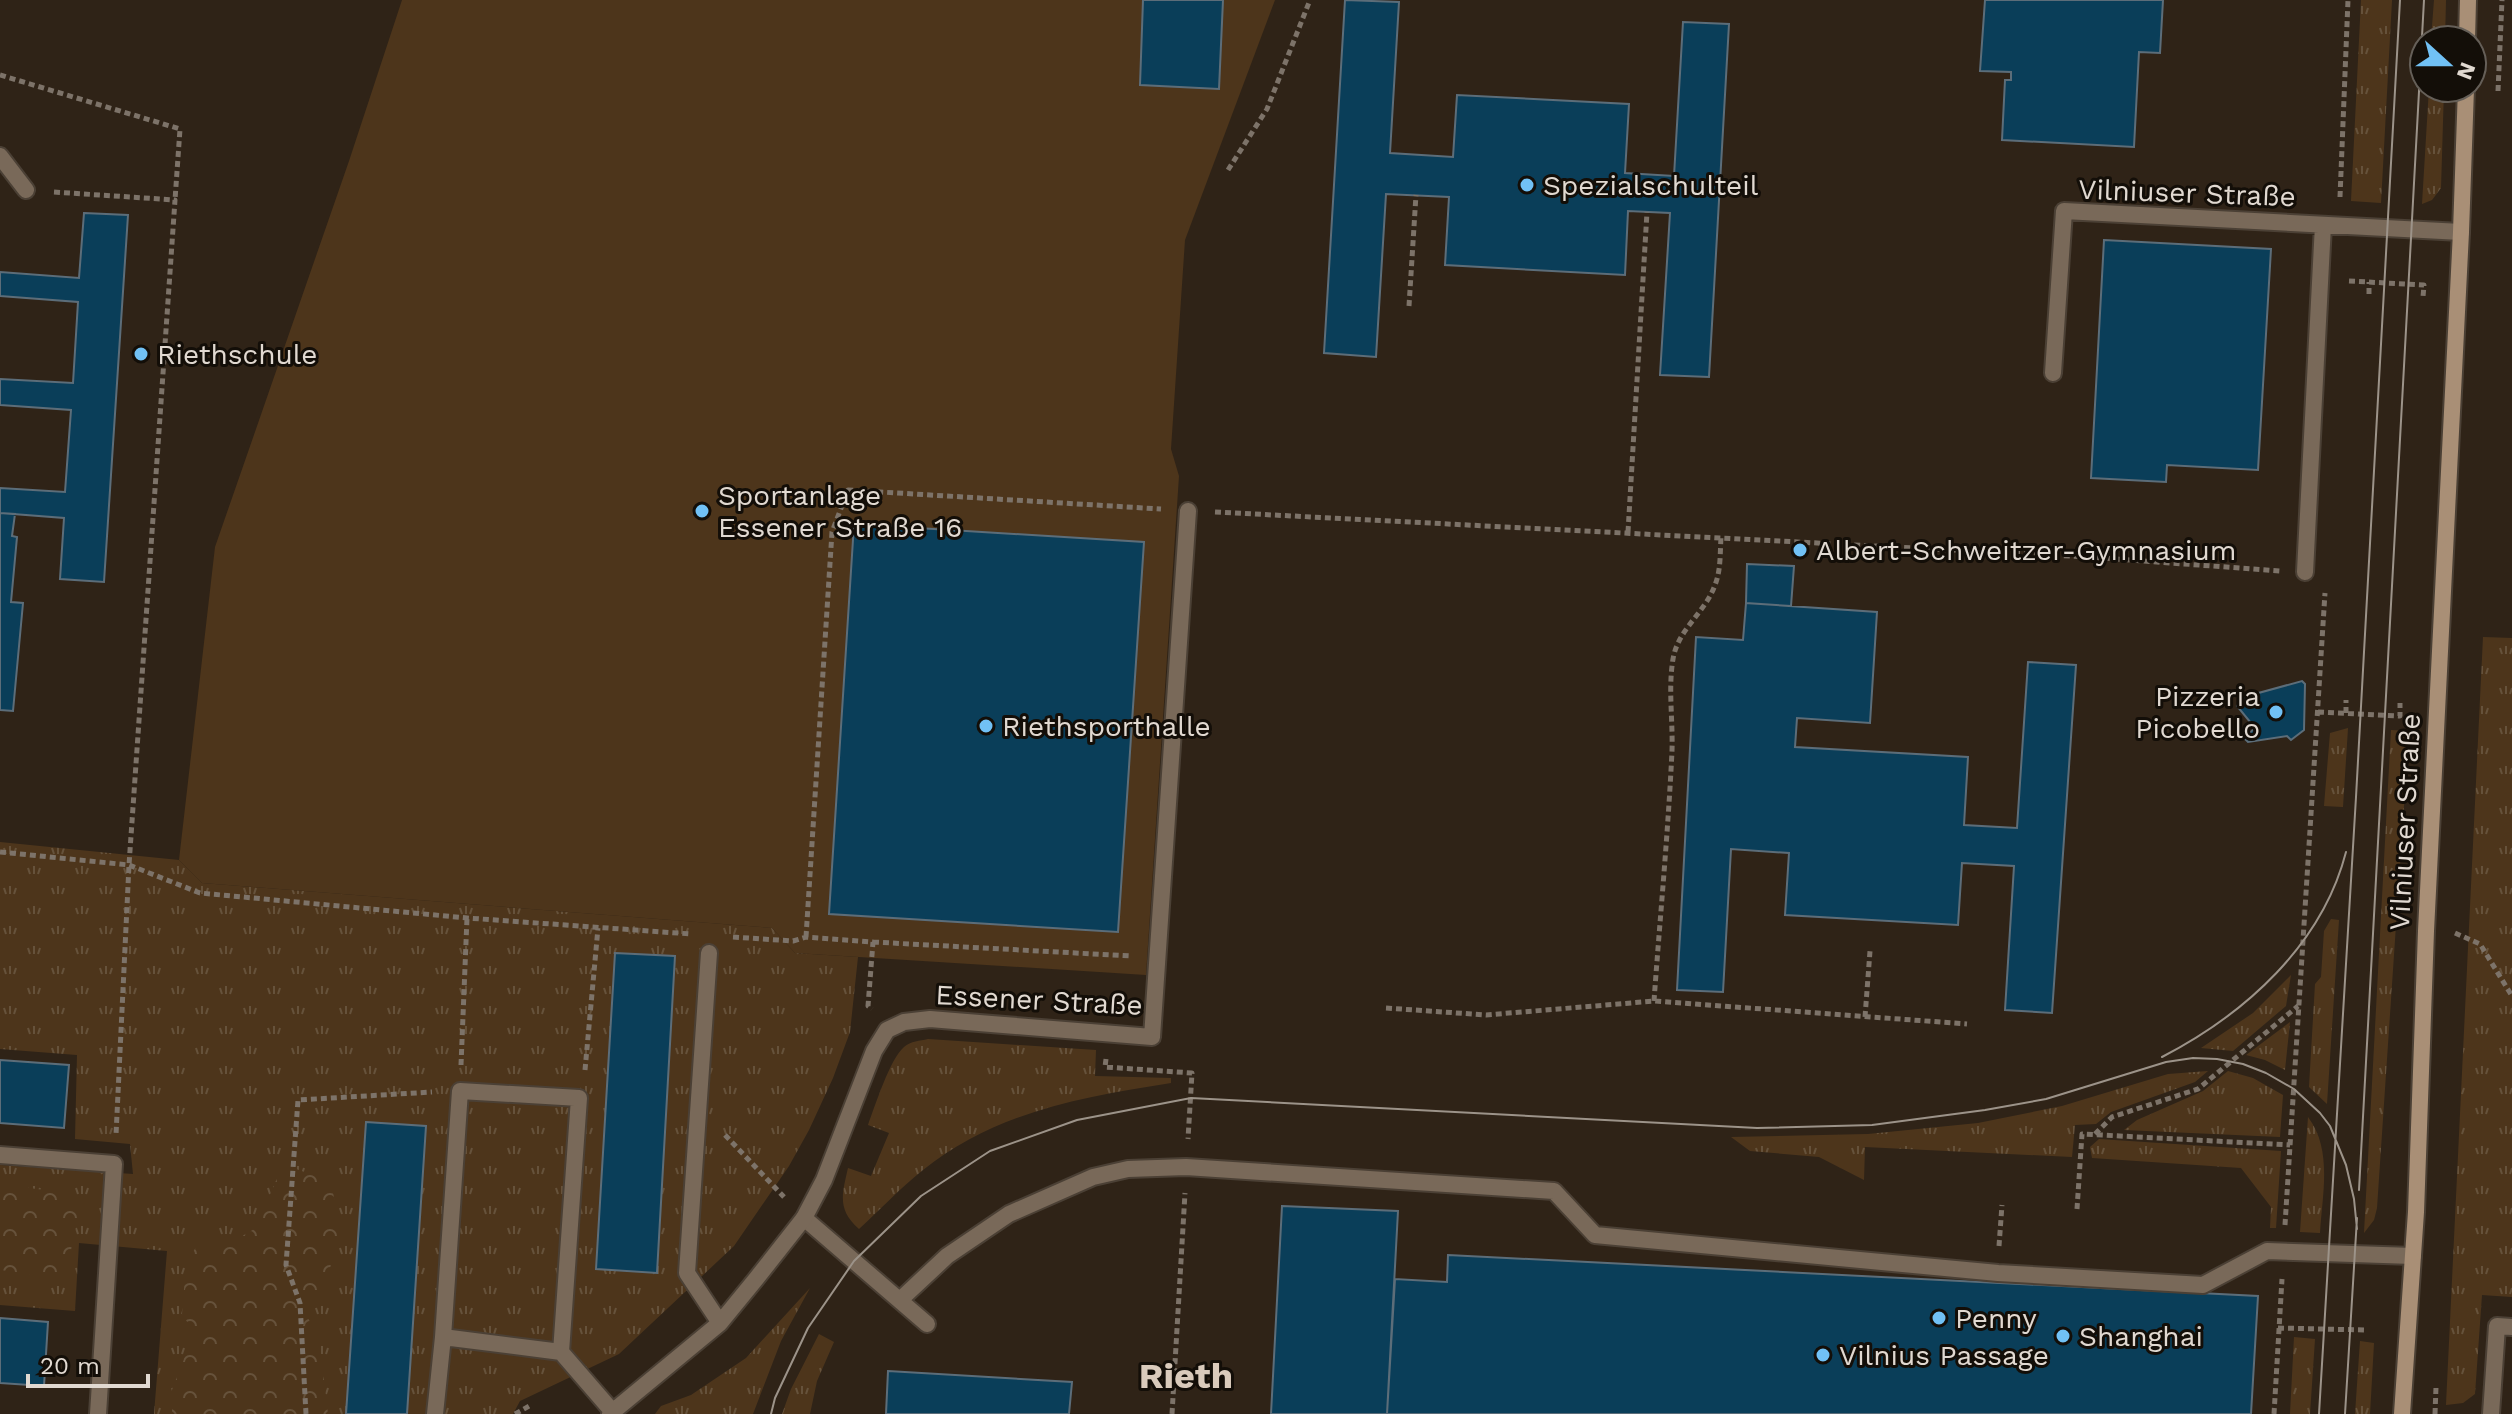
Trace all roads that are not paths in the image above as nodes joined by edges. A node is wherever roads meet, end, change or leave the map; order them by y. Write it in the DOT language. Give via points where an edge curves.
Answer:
graph roads {
  1 [pos="2468,0"];
  2 [pos="2467,24"];
  3 [pos="2465,104"];
  4 [pos="0,156"];
  5 [pos="26,190"];
  6 [pos="2331,225"];
  7 [pos="2461,232"];
  8 [pos="2053,373"];
  9 [pos="1188,511"];
  10 [pos="2305,572"];
  11 [pos="709,953"];
  12 [pos="0,1155"];
  13 [pos="804,1218"];
  14 [pos="2413,1256"];
  15 [pos="900,1300"];
  16 [pos="720,1323"];
  17 [pos="927,1324"];
  18 [pos="2512,1327"];
  19 [pos="443,1337"];
  20 [pos="561,1352"];
  21 [pos="611,1412"];
  22 [pos="98,1414"];
  23 [pos="435,1414"];
  24 [pos="2402,1414"];
  25 [pos="2491,1414"];
  1 -- 2 [label="street"];
  3 -- 7 [label="street, Vilniuser Straße"];
  4 -- 5 [label="street"];
  6 -- 7 [label="street, Vilniuser Straße"];
  6 -- 8 [label="street, Vilniuser Straße" via="2064,211"];
  6 -- 10 [label="street, Vilniuser Straße" via="2321,279"];
  7 -- 14 [label="street, Vilniuser Straße"];
  9 -- 13 [label="street, Essener Straße" via="1152,1037 930,1019 887,1030"];
  11 -- 16 [label="street" via="687,1273"];
  12 -- 22 [label="street" via="114,1164"];
  13 -- 15 [label="street"];
  13 -- 16 [label="street, Essener Straße"];
  14 -- 15 [label="street" via="2275,1251 2203,1285 1998,1273 1595,1235 1554,1191 1186,1167 1128,1169 1093,1177 1009,1214 947,1256"];
  14 -- 24 [label="street, Vilniuser Straße"];
  15 -- 17 [label="street"];
  16 -- 21 [label="street, Essener Straße"];
  18 -- 25 [label="street" via="2497,1326"];
  19 -- 20 [label="street"];
  19 -- 20 [label="street" via="460,1091 579,1098"];
  19 -- 23 [label="street"];
  20 -- 21 [label="street, Essener Straße"];
}
